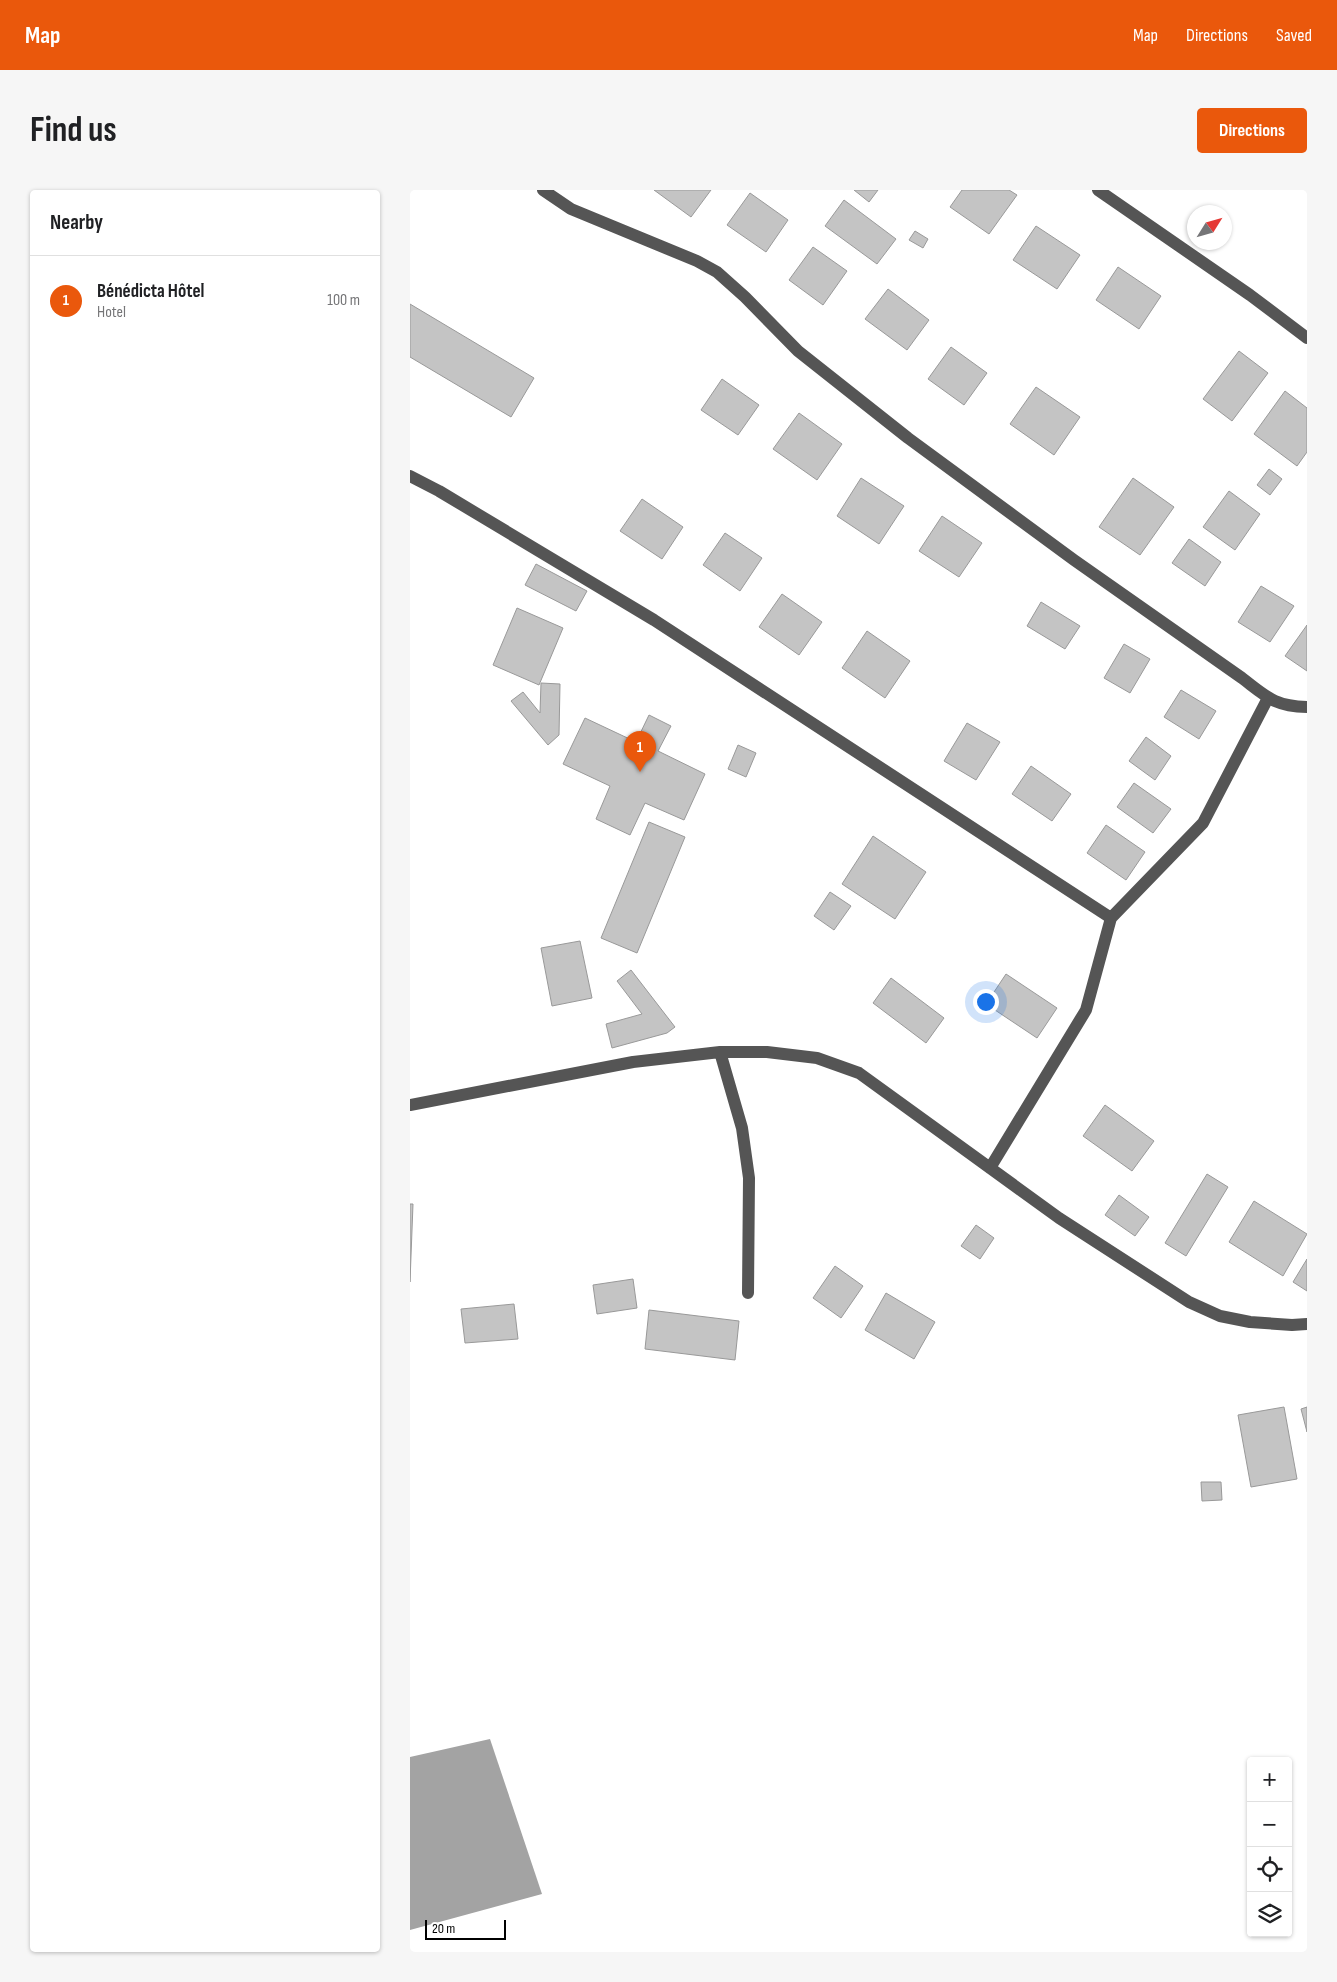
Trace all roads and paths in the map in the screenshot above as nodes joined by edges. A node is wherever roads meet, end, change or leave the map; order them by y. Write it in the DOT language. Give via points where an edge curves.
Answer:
graph roads {
  1 [pos="543,190"];
  2 [pos="1098,190"];
  3 [pos="1307,338"];
  4 [pos="410,476"];
  5 [pos="1268,698"];
  6 [pos="1307,707"];
  7 [pos="1111,918"];
  8 [pos="720,1052"];
  9 [pos="410,1105"];
  10 [pos="990,1168"];
  11 [pos="748,1293"];
  12 [pos="1307,1324"];
  1 -- 5 [label="street" via="571,209 717,272 798,351 908,438"];
  2 -- 3 [label="street"];
  4 -- 7 [label="street" via="654,620"];
  5 -- 6 [label="street" via="1287,706"];
  5 -- 7 [label="street" via="1203,823"];
  7 -- 10 [label="street" via="1086,1010"];
  8 -- 9 [label="street" via="633,1062"];
  8 -- 10 [label="street" via="767,1052 817,1058 860,1073"];
  8 -- 11 [label="street" via="742,1128 748,1178"];
  10 -- 12 [label="street" via="1059,1218 1189,1302 1220,1316 1250,1322"];
}
